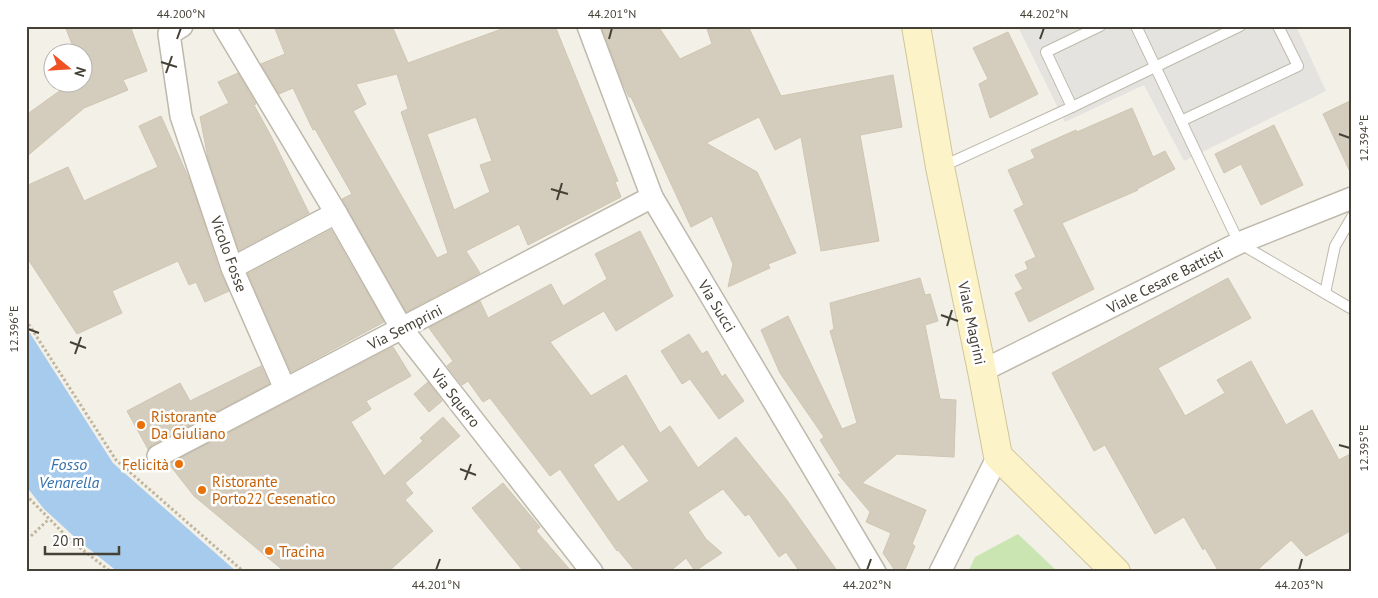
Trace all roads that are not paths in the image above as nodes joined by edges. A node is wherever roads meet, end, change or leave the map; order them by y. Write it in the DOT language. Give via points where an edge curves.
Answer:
graph roads {
  1 [pos="182,26"];
  2 [pos="224,26"];
  3 [pos="588,26"];
  4 [pos="916,26"];
  5 [pos="1100,26"];
  6 [pos="1136,26"];
  7 [pos="1240,26"];
  8 [pos="1278,26"];
  9 [pos="1155,67"];
  10 [pos="1072,107"];
  11 [pos="1181,121"];
  12 [pos="940,167"];
  13 [pos="652,197"];
  14 [pos="1352,198"];
  15 [pos="336,213"];
  16 [pos="1352,217"];
  17 [pos="1239,243"];
  18 [pos="232,268"];
  19 [pos="1325,293"];
  20 [pos="1352,309"];
  21 [pos="402,329"];
  22 [pos="982,371"];
  23 [pos="285,389"];
  24 [pos="158,456"];
  25 [pos="998,456"];
  26 [pos="592,572"];
  27 [pos="875,572"];
  28 [pos="940,572"];
  29 [pos="1116,572"];
  1 -- 18 [label="street, Vicolo Fosse" via="169,34 182,116"];
  2 -- 15 [label="street, Via Squero"];
  3 -- 13 [label="street, Via Succi"];
  4 -- 12 [label="street, Viale Magrini"];
  5 -- 10 [label="lane" via="1046,52"];
  6 -- 9 [label="lane"];
  7 -- 9 [label="lane"];
  8 -- 11 [label="lane" via="1298,66"];
  9 -- 10 [label="lane"];
  9 -- 11 [label="lane"];
  10 -- 12 [label="lane"];
  11 -- 17 [label="lane"];
  12 -- 22 [label="street, Viale Magrini"];
  13 -- 21 [label="street, Via Semprini"];
  13 -- 27 [label="street, Via Succi"];
  14 -- 17 [label="street, Viale Cesare Battisti"];
  15 -- 18 [label="street"];
  15 -- 21 [label="street, Via Squero"];
  16 -- 19 [label="lane" via="1335,246"];
  17 -- 19 [label="lane"];
  17 -- 22 [label="street, Viale Cesare Battisti"];
  18 -- 23 [label="street, Vicolo Fosse"];
  19 -- 20 [label="lane"];
  21 -- 23 [label="street, Via Semprini"];
  21 -- 26 [label="street, Via Squero"];
  22 -- 25 [label="street, Viale Magrini"];
  23 -- 24 [label="street, Via Semprini"];
  25 -- 28 [label="street"];
  25 -- 29 [label="street"];
}
